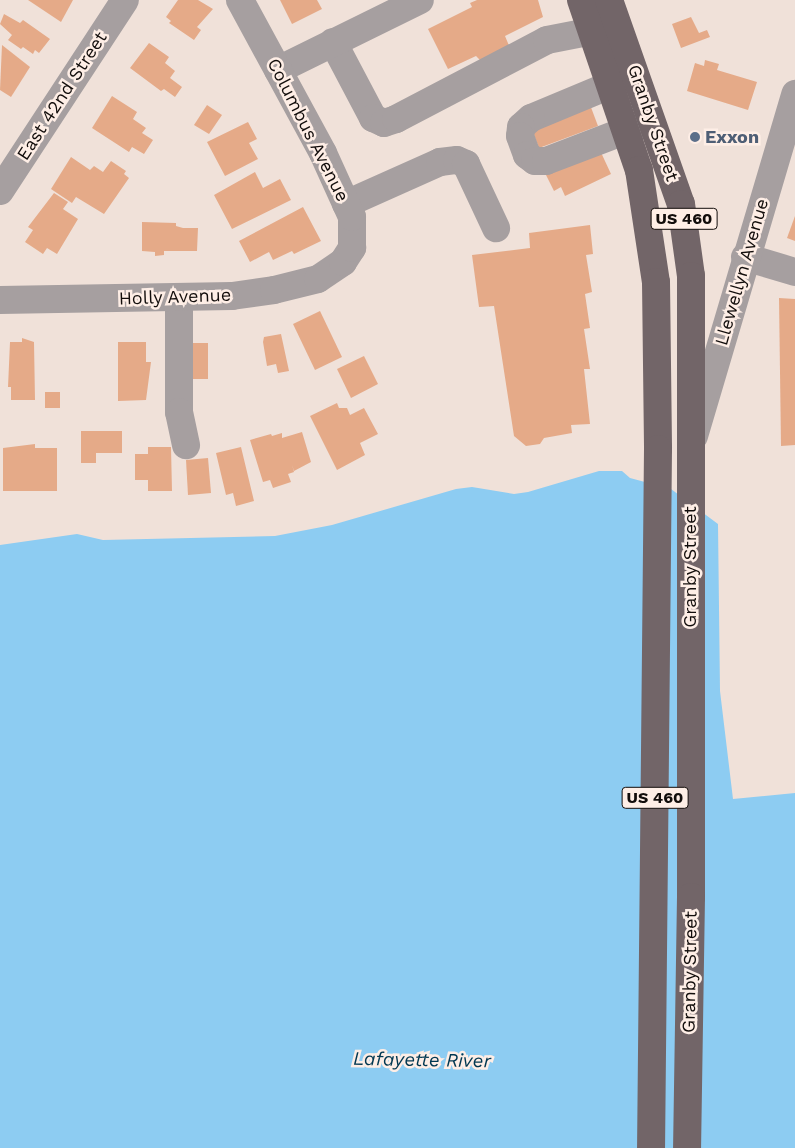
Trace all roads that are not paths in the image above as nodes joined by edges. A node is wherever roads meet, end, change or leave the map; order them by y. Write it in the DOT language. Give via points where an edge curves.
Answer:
graph roads {
  1 [pos="125,0"];
  2 [pos="240,0"];
  3 [pos="420,0"];
  4 [pos="581,0"];
  5 [pos="609,0"];
  6 [pos="593,32"];
  7 [pos="333,42"];
  8 [pos="278,70"];
  9 [pos="624,79"];
  10 [pos="795,94"];
  11 [pos="653,120"];
  12 [pos="626,130"];
  13 [pos="0,191"];
  14 [pos="346,204"];
  15 [pos="496,228"];
  16 [pos="744,257"];
  17 [pos="343,262"];
  18 [pos="795,272"];
  19 [pos="179,298"];
  20 [pos="0,300"];
  21 [pos="186,445"];
  22 [pos="690,449"];
  23 [pos="651,1148"];
  24 [pos="687,1148"];
  1 -- 13 [label="street, East 42nd Street"];
  2 -- 8 [label="street, Columbus Avenue"];
  3 -- 7 [label="street"];
  4 -- 6 [label="main road, Granby Street / US 460"];
  5 -- 9 [label="main road, Granby Street / US 460"];
  6 -- 7 [label="street" via="547,40 384,123 373,118"];
  6 -- 9 [label="main road, Granby Street / US 460"];
  7 -- 8 [label="street"];
  8 -- 14 [label="street, Columbus Avenue"];
  9 -- 11 [label="main road, Granby Street / US 460"];
  9 -- 12 [label="main road, Granby Street / US 460"];
  9 -- 12 [label="street" via="531,118 521,127 520,136 527,155 535,161 546,161"];
  10 -- 16 [label="street, Llewellyn Avenue"];
  11 -- 12 [label="street"];
  11 -- 22 [label="main road, Granby Street / US 460" via="681,204 687,237 691,276"];
  12 -- 23 [label="main road, Granby Street / US 460" via="648,210 656,282 658,449"];
  14 -- 15 [label="street" via="440,162 457,160 466,164"];
  14 -- 17 [label="street, Columbus Avenue" via="354,233 352,248"];
  16 -- 18 [label="street"];
  16 -- 22 [label="street, Llewellyn Avenue"];
  17 -- 19 [label="street, Holly Avenue" via="318,279 274,290"];
  19 -- 20 [label="street, Holly Avenue"];
  19 -- 21 [label="street" via="179,412"];
  22 -- 24 [label="main road, Granby Street / US 460" via="691,897"];
}
